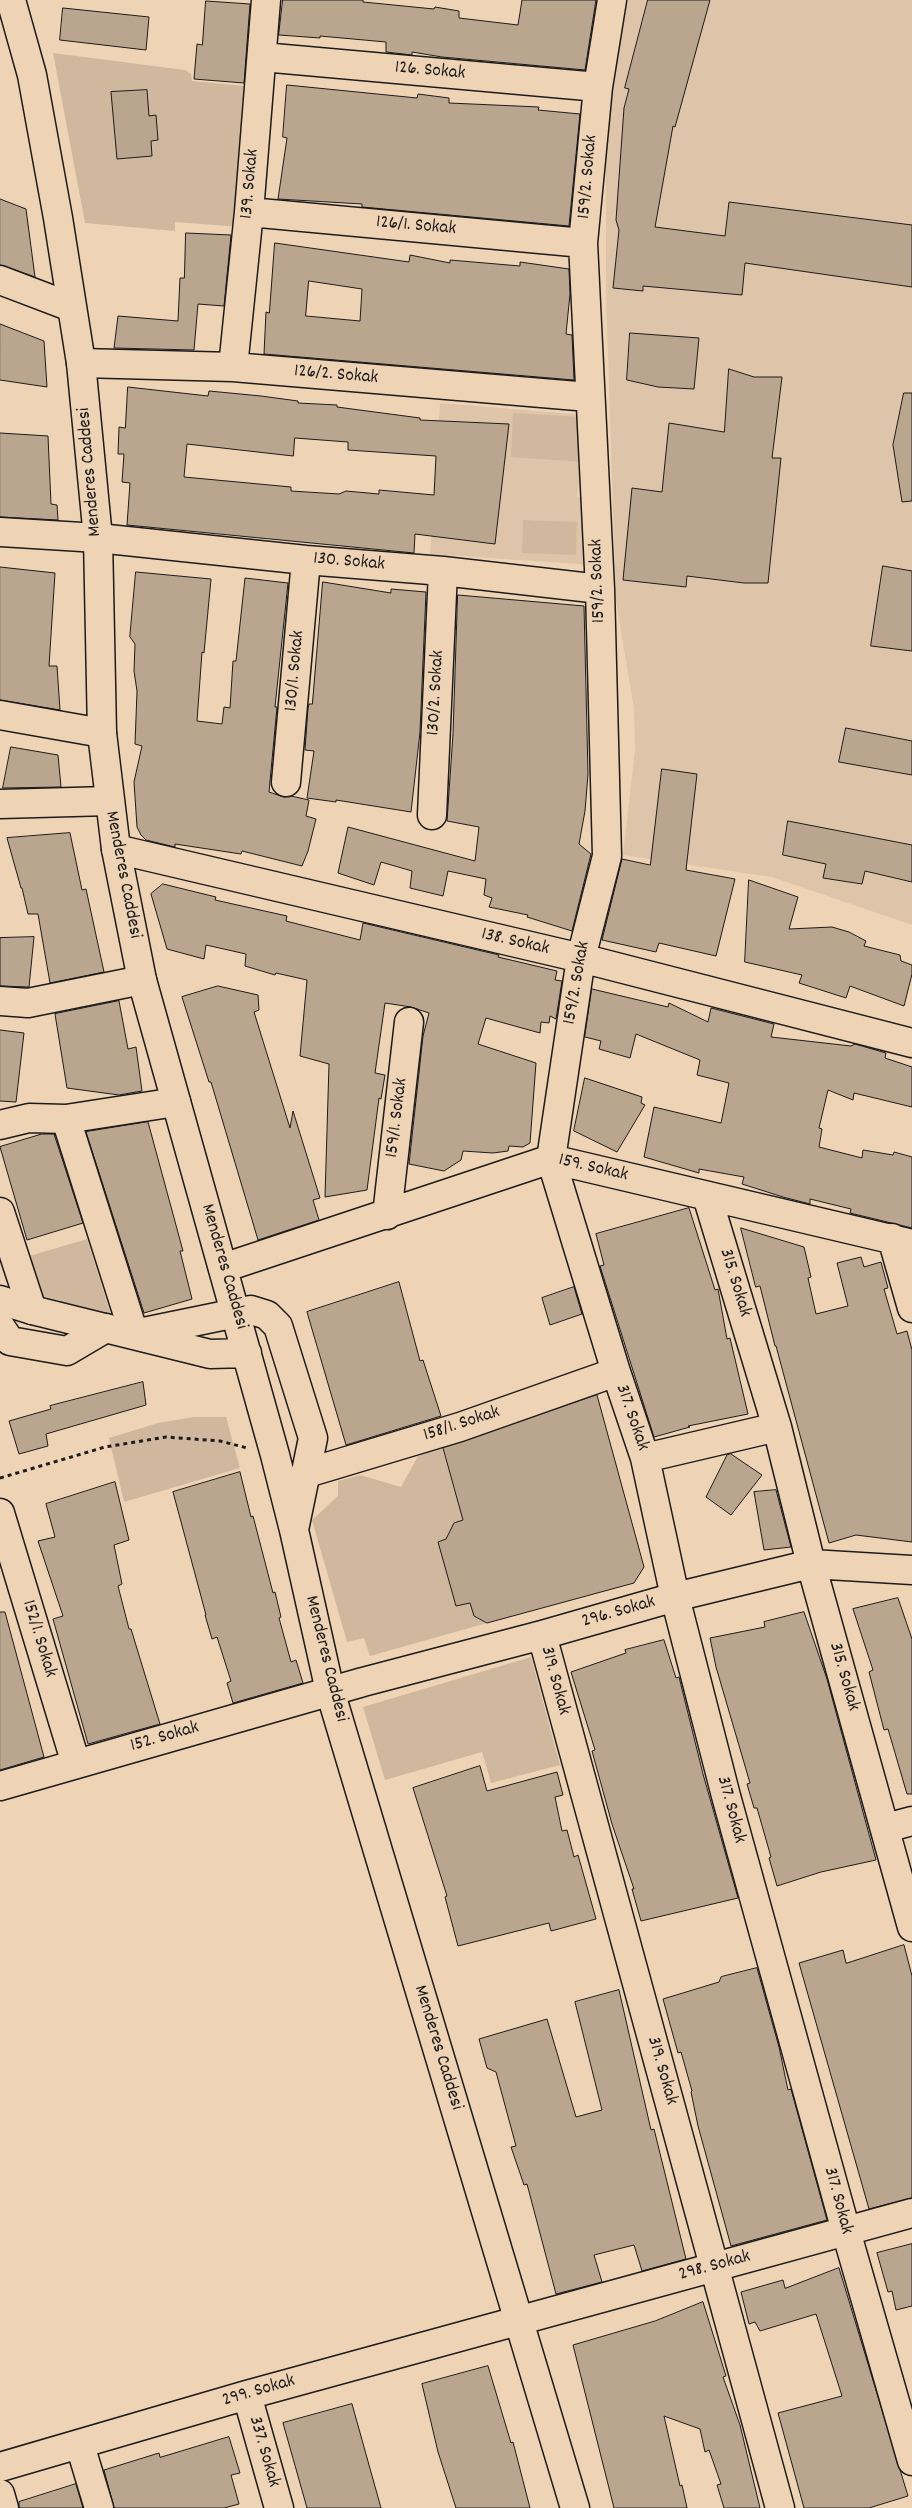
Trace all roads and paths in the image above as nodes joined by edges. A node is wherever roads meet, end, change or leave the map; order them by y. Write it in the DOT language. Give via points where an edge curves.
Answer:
graph roads {
  1 [pos="12,0"];
  2 [pos="266,0"];
  3 [pos="612,0"];
  4 [pos="262,57"];
  5 [pos="598,87"];
  6 [pos="249,212"];
  7 [pos="583,243"];
  8 [pos="0,280"];
  9 [pos="71,307"];
  10 [pos="81,362"];
  11 [pos="233,367"];
  12 [pos="590,396"];
  13 [pos="0,532"];
  14 [pos="98,538"];
  15 [pos="306,560"];
  16 [pos="443,571"];
  17 [pos="600,589"];
  18 [pos="0,716"];
  19 [pos="102,733"];
  20 [pos="286,782"];
  21 [pos="109,801"];
  22 [pos="0,804"];
  23 [pos="432,815"];
  24 [pos="116,849"];
  25 [pos="581,958"];
  26 [pos="142,980"];
  27 [pos="0,1001"];
  28 [pos="409,1022"];
  29 [pos="912,1043"];
  30 [pos="176,1102"];
  31 [pos="66,1119"];
  32 [pos="0,1125"];
  33 [pos="551,1159"];
  34 [pos="708,1196"];
  35 [pos="0,1212"];
  36 [pos="387,1215"];
  37 [pos="902,1241"];
  38 [pos="223,1268"];
  39 [pos="0,1300"];
  40 [pos="912,1308"];
  41 [pos="32,1310"];
  42 [pos="236,1314"];
  43 [pos="0,1326"];
  44 [pos="106,1328"];
  45 [pos="134,1334"];
  46 [pos="247,1353"];
  47 [pos="616,1372"];
  48 [pos="777,1427"];
  49 [pos="274,1455"];
  50 [pos="645,1458"];
  51 [pos="307,1473"];
  52 [pos="0,1478"];
  53 [pos="0,1513"];
  54 [pos="294,1530"];
  55 [pos="811,1564"];
  56 [pos="912,1570"];
  57 [pos="675,1597"];
  58 [pos="542,1635"];
  59 [pos="330,1691"];
  60 [pos="76,1764"];
  61 [pos="0,1786"];
  62 [pos="912,1821"];
  63 [pos="886,1828"];
  64 [pos="907,1887"];
  65 [pos="912,1927"];
  66 [pos="912,2214"];
  67 [pos="846,2231"];
  68 [pos="715,2266"];
  69 [pos="519,2321"];
  70 [pos="247,2395"];
  71 [pos="80,2445"];
  72 [pos="912,2461"];
  73 [pos="0,2467"];
  74 [pos="0,2494"];
  75 [pos="4,2508"];
  76 [pos="99,2508"];
  77 [pos="278,2508"];
  78 [pos="575,2508"];
  79 [pos="780,2508"];
  1 -- 9 [label="street, Menderes Caddesi" via="32,75"];
  2 -- 4 [label="street, 139. Sokak"];
  3 -- 5 [label="street, 159/2. Sokak"];
  4 -- 5 [label="street, 126. Sokak"];
  4 -- 6 [label="street, 139. Sokak"];
  5 -- 7 [label="street, 159/2. Sokak"];
  6 -- 7 [label="street, 126/1. Sokak"];
  6 -- 11 [label="street, 139. Sokak"];
  7 -- 12 [label="street, 159/2. Sokak"];
  8 -- 9 [label="street"];
  9 -- 10 [label="street, Menderes Caddesi"];
  10 -- 11 [label="street, 126/2. Sokak"];
  10 -- 14 [label="street, Menderes Caddesi"];
  11 -- 12 [label="street, 126/2. Sokak"];
  12 -- 17 [label="street, 159/2. Sokak"];
  13 -- 14 [label="street, 130. Sokak"];
  14 -- 15 [label="street, 130. Sokak"];
  14 -- 19 [label="street, Menderes Caddesi"];
  15 -- 16 [label="street, 130. Sokak"];
  15 -- 20 [label="street, 130/1. Sokak"];
  16 -- 17 [label="street, 130. Sokak"];
  16 -- 23 [label="street, 130/2. Sokak"];
  17 -- 25 [label="street, 159/2. Sokak" via="607,856"];
  18 -- 19 [label="street"];
  19 -- 21 [label="street, Menderes Caddesi"];
  21 -- 22 [label="street"];
  21 -- 24 [label="street, Menderes Caddesi"];
  24 -- 25 [label="street, 138. Sokak"];
  24 -- 26 [label="street, Menderes Caddesi"];
  25 -- 29 [label="street, 138. Sokak"];
  25 -- 33 [label="street, 159/2. Sokak"];
  26 -- 27 [label="street" via="28,1003"];
  26 -- 30 [label="street, Menderes Caddesi"];
  28 -- 36 [label="street, 159/1. Sokak"];
  30 -- 31 [label="street"];
  30 -- 38 [label="street, Menderes Caddesi"];
  31 -- 32 [label="street" via="29,1118"];
  31 -- 45 [label="street"];
  33 -- 34 [label="street, 159. Sokak"];
  33 -- 36 [label="street, 159. Sokak"];
  33 -- 47 [label="street, 317. Sokak"];
  34 -- 37 [label="street, 159. Sokak"];
  34 -- 48 [label="street, 315. Sokak"];
  35 -- 41 [label="street"];
  36 -- 38 [label="street, 159. Sokak"];
  37 -- 40 [label="street"];
  38 -- 42 [label="street, Menderes Caddesi"];
  39 -- 41 [label="street"];
  41 -- 44 [label="street"];
  42 -- 45 [label="street"];
  42 -- 46 [label="street, Menderes Caddesi"];
  42 -- 51 [label="street" via="251,1310 267,1315 278,1326 312,1438"];
  43 -- 44 [label="street" via="10,1341 67,1351"];
  44 -- 45 [label="street"];
  45 -- 46 [label="street" via="210,1354"];
  46 -- 49 [label="street, Menderes Caddesi"];
  47 -- 50 [label="street, 317. Sokak"];
  47 -- 51 [label="street, 158/1. Sokak" via="460,1427"];
  48 -- 50 [label="street"];
  48 -- 55 [label="street, 315. Sokak"];
  49 -- 52 [label="path" via="220,1441 166,1437 105,1447"];
  49 -- 54 [label="street, Menderes Caddesi"];
  50 -- 57 [label="street, 317. Sokak"];
  51 -- 54 [label="street"];
  53 -- 60 [label="street, 152/1. Sokak"];
  54 -- 59 [label="street, Menderes Caddesi"];
  55 -- 56 [label="street, 296. Sokak"];
  55 -- 57 [label="street, 296. Sokak"];
  55 -- 63 [label="street, 315. Sokak"];
  57 -- 58 [label="street, 296. Sokak"];
  57 -- 67 [label="street, 317. Sokak" via="726,1796"];
  58 -- 59 [label="street, 296. Sokak"];
  58 -- 68 [label="street, 319. Sokak"];
  59 -- 60 [label="street, 152. Sokak"];
  59 -- 69 [label="street, Menderes Caddesi"];
  60 -- 61 [label="street, 152. Sokak"];
  62 -- 63 [label="street"];
  63 -- 64 [label="street, 315. Sokak"];
  64 -- 65 [label="street, 315. Sokak"];
  66 -- 67 [label="street, 298. Sokak"];
  67 -- 68 [label="street, 298. Sokak"];
  67 -- 72 [label="street, 317. Sokak"];
  68 -- 69 [label="street, 298. Sokak"];
  68 -- 79 [label="street, 319. Sokak"];
  69 -- 70 [label="street, 299. Sokak"];
  69 -- 78 [label="street, Menderes Caddesi"];
  70 -- 71 [label="street, 299. Sokak"];
  70 -- 77 [label="street, 337. Sokak"];
  71 -- 73 [label="street, 299. Sokak"];
  71 -- 76 [label="street"];
  74 -- 75 [label="street"];
}
